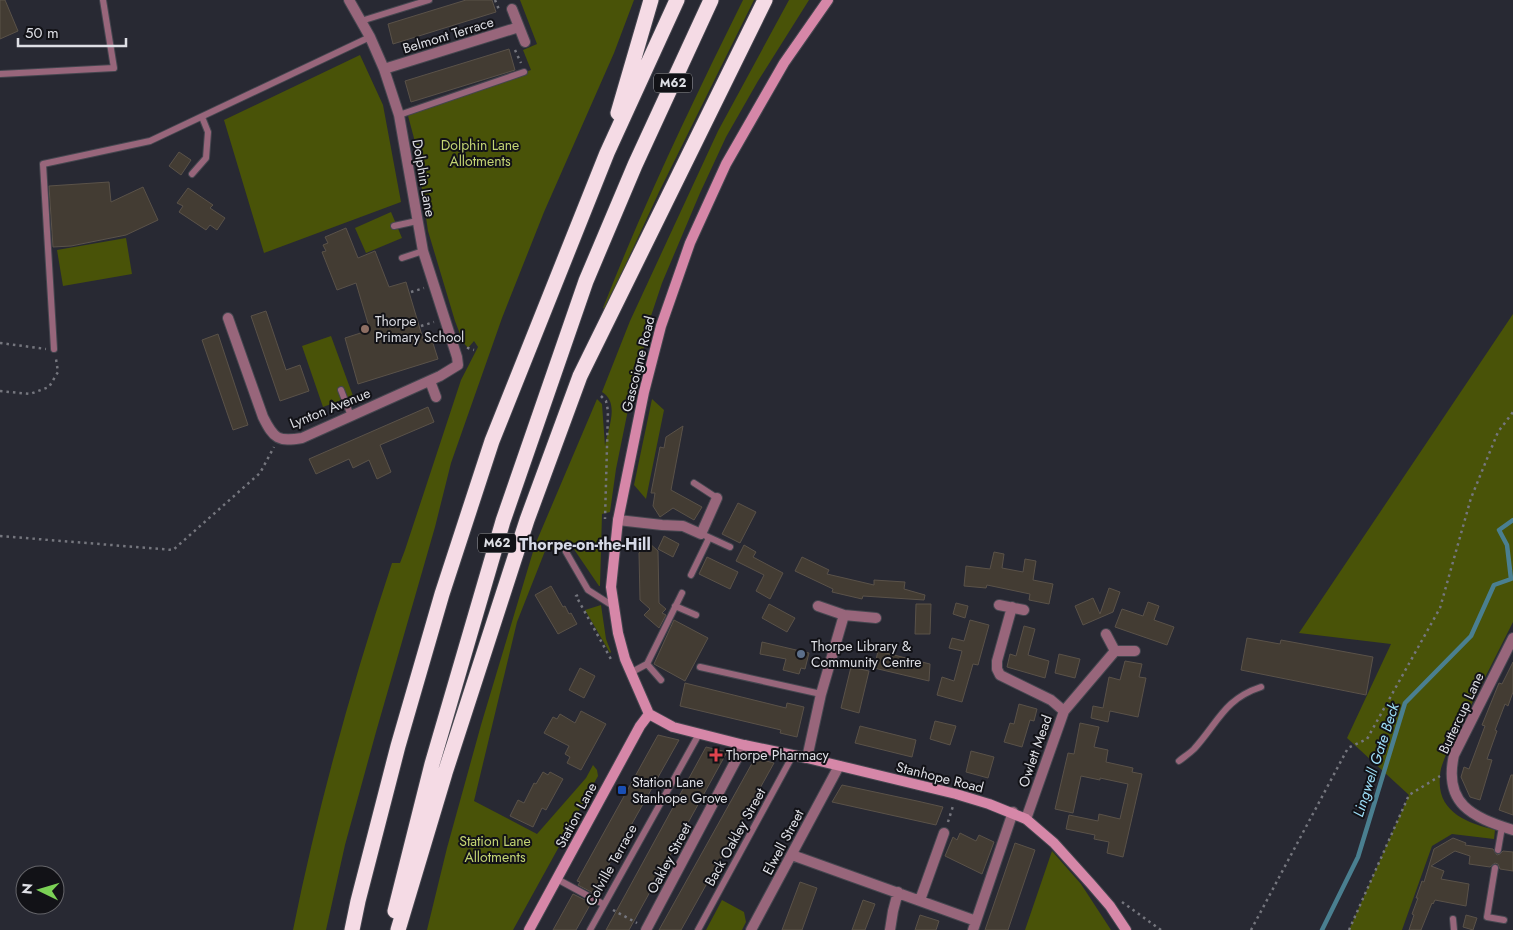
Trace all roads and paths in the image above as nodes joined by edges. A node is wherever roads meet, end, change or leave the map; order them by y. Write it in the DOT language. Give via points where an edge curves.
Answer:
graph roads {
  1 [pos="103,0"];
  2 [pos="349,0"];
  3 [pos="429,0"];
  4 [pos="651,0"];
  5 [pos="677,0"];
  6 [pos="711,0"];
  7 [pos="765,0"];
  8 [pos="828,0"];
  9 [pos="512,9"];
  10 [pos="361,21"];
  11 [pos="519,28"];
  12 [pos="370,37"];
  13 [pos="525,42"];
  14 [pos="384,69"];
  15 [pos="524,72"];
  16 [pos="0,74"];
  17 [pos="399,114"];
  18 [pos="202,117"];
  19 [pos="607,153"];
  20 [pos="192,174"];
  21 [pos="417,221"];
  22 [pos="394,226"];
  23 [pos="424,251"];
  24 [pos="402,258"];
  25 [pos="228,318"];
  26 [pos="0,343"];
  27 [pos="54,350"];
  28 [pos="458,365"];
  29 [pos="430,381"];
  30 [pos="341,390"];
  31 [pos="0,391"];
  32 [pos="601,396"];
  33 [pos="436,397"];
  34 [pos="1513,412"];
  35 [pos="351,416"];
  36 [pos="279,439"];
  37 [pos="694,483"];
  38 [pos="717,498"];
  39 [pos="618,520"];
  40 [pos="605,526"];
  41 [pos="0,536"];
  42 [pos="705,536"];
  43 [pos="730,548"];
  44 [pos="566,552"];
  45 [pos="690,575"];
  46 [pos="588,590"];
  47 [pos="682,593"];
  48 [pos="999,605"];
  49 [pos="613,606"];
  50 [pos="675,606"];
  51 [pos="818,606"];
  52 [pos="1012,607"];
  53 [pos="1024,610"];
  54 [pos="696,615"];
  55 [pos="844,615"];
  56 [pos="876,618"];
  57 [pos="1106,634"];
  58 [pos="1513,638"];
  59 [pos="1115,651"];
  60 [pos="1135,651"];
  61 [pos="626,659"];
  62 [pos="647,664"];
  63 [pos="700,667"];
  64 [pos="632,672"];
  65 [pos="661,680"];
  66 [pos="1261,687"];
  67 [pos="821,694"];
  68 [pos="1064,710"];
  69 [pos="650,714"];
  70 [pos="699,734"];
  71 [pos="744,745"];
  72 [pos="793,756"];
  73 [pos="807,758"];
  74 [pos="1179,761"];
  75 [pos="839,766"];
  76 [pos="1451,770"];
  77 [pos="956,794"];
  78 [pos="1013,812"];
  79 [pos="1026,819"];
  80 [pos="1502,827"];
  81 [pos="1513,830"];
  82 [pos="944,833"];
  83 [pos="1498,850"];
  84 [pos="792,854"];
  85 [pos="1495,868"];
  86 [pos="557,879"];
  87 [pos="898,892"];
  88 [pos="920,900"];
  89 [pos="603,904"];
  90 [pos="1110,906"];
  91 [pos="1453,919"];
  92 [pos="1504,920"];
  93 [pos="975,925"];
  94 [pos="352,930"];
  95 [pos="391,930"];
  96 [pos="398,930"];
  97 [pos="529,930"];
  98 [pos="590,930"];
  99 [pos="647,930"];
  100 [pos="698,930"];
  101 [pos="751,930"];
  102 [pos="890,930"];
  103 [pos="1126,930"];
  104 [pos="1161,930"];
  105 [pos="1251,930"];
  106 [pos="1349,930"];
  107 [pos="1454,930"];
  1 -- 16 [label="lane" via="114,68"];
  2 -- 10 [label="street, Dolphin Lane"];
  3 -- 10 [label="lane"];
  4 -- 19 [label="highway"];
  5 -- 19 [label="highway, M62"];
  6 -- 95 [label="highway, M62" via="586,281 503,521 432,764"];
  7 -- 96 [label="highway" via="580,376 527,520"];
  8 -- 39 [label="street, Gascoigne Road" via="784,63 726,164 690,243 661,326"];
  9 -- 11 [label="street"];
  10 -- 12 [label="street, Dolphin Lane"];
  11 -- 13 [label="street"];
  11 -- 14 [label="street, Belmont Terrace"];
  12 -- 14 [label="street, Dolphin Lane"];
  12 -- 18 [label="lane"];
  14 -- 17 [label="street, Dolphin Lane"];
  15 -- 17 [label="lane"];
  17 -- 21 [label="street, Dolphin Lane"];
  18 -- 20 [label="lane" via="208,132 206,158"];
  18 -- 27 [label="lane" via="150,141 42,164"];
  19 -- 94 [label="highway, M62" via="489,450 442,594 398,746"];
  21 -- 22 [label="lane"];
  21 -- 23 [label="street, Dolphin Lane"];
  23 -- 24 [label="lane"];
  23 -- 28 [label="street, Dolphin Lane"];
  25 -- 36 [label="street, Lynton Avenue" via="263,417 270,431"];
  26 -- 27 [label="path"];
  27 -- 31 [label="path" via="58,372 49,387 30,394"];
  28 -- 29 [label="street, Lynton Avenue"];
  29 -- 33 [label="street"];
  29 -- 35 [label="street, Lynton Avenue"];
  30 -- 35 [label="lane"];
  32 -- 40 [label="path" via="608,411"];
  34 -- 105 [label="path" via="1498,432 1471,498 1440,608 1367,739 1348,748"];
  35 -- 36 [label="street, Lynton Avenue" via="302,438"];
  36 -- 41 [label="path" via="260,473 173,550"];
  37 -- 38 [label="lane"];
  38 -- 42 [label="street"];
  39 -- 42 [label="street" via="683,526"];
  39 -- 49 [label="street, Gascoigne Road" via="611,586"];
  42 -- 43 [label="lane"];
  42 -- 45 [label="lane"];
  44 -- 46 [label="lane"];
  46 -- 49 [label="lane"];
  46 -- 61 [label="path" via="576,596 612,661"];
  47 -- 50 [label="lane"];
  48 -- 52 [label="street"];
  49 -- 61 [label="street, Gascoigne Road"];
  50 -- 54 [label="lane"];
  50 -- 62 [label="lane"];
  51 -- 55 [label="street"];
  52 -- 53 [label="street"];
  52 -- 68 [label="street" via="997,661 1000,675 1051,700"];
  55 -- 56 [label="street"];
  55 -- 67 [label="street"];
  57 -- 59 [label="street"];
  58 -- 76 [label="street, Buttercup Lane" via="1454,755"];
  59 -- 60 [label="street"];
  59 -- 68 [label="street, Owlett Mead"];
  61 -- 64 [label="street, Gascoigne Road"];
  62 -- 64 [label="lane"];
  62 -- 65 [label="lane"];
  63 -- 67 [label="lane"];
  64 -- 69 [label="street, Gascoigne Road"];
  66 -- 74 [label="lane" via="1230,704 1194,750"];
  67 -- 73 [label="street"];
  68 -- 79 [label="street, Owlett Mead"];
  69 -- 70 [label="street"];
  69 -- 86 [label="street, Station Lane" via="640,726"];
  70 -- 71 [label="street, Stanhope Road"];
  70 -- 89 [label="lane, Colville Terrace"];
  71 -- 72 [label="street, Stanhope Road"];
  71 -- 99 [label="street, Oakley Street"];
  72 -- 73 [label="street, Stanhope Road"];
  72 -- 100 [label="lane, Back Oakley Street"];
  73 -- 75 [label="street, Stanhope Road"];
  75 -- 77 [label="street, Stanhope Road"];
  75 -- 84 [label="street, Elwell Street"];
  76 -- 80 [label="street, Buttercup Lane" via="1458,799 1487,822"];
  76 -- 106 [label="path" via="1409,795"];
  77 -- 78 [label="street, Stanhope Road"];
  77 -- 82 [label="path"];
  78 -- 79 [label="street, Stanhope Road"];
  78 -- 93 [label="street"];
  79 -- 90 [label="street, Stanhope Road" via="1054,843"];
  80 -- 81 [label="street, Buttercup Lane"];
  80 -- 83 [label="lane"];
  82 -- 88 [label="street"];
  84 -- 87 [label="street"];
  84 -- 101 [label="street, Elwell Street"];
  85 -- 92 [label="lane" via="1487,917"];
  86 -- 89 [label="lane"];
  86 -- 97 [label="street, Station Lane"];
  87 -- 88 [label="street"];
  87 -- 102 [label="street"];
  88 -- 93 [label="street"];
  89 -- 98 [label="lane, Colville Terrace"];
  89 -- 99 [label="path"];
  90 -- 103 [label="street, Stanhope Road"];
  90 -- 104 [label="path" via="1120,900"];
  91 -- 107 [label="lane"];
}
